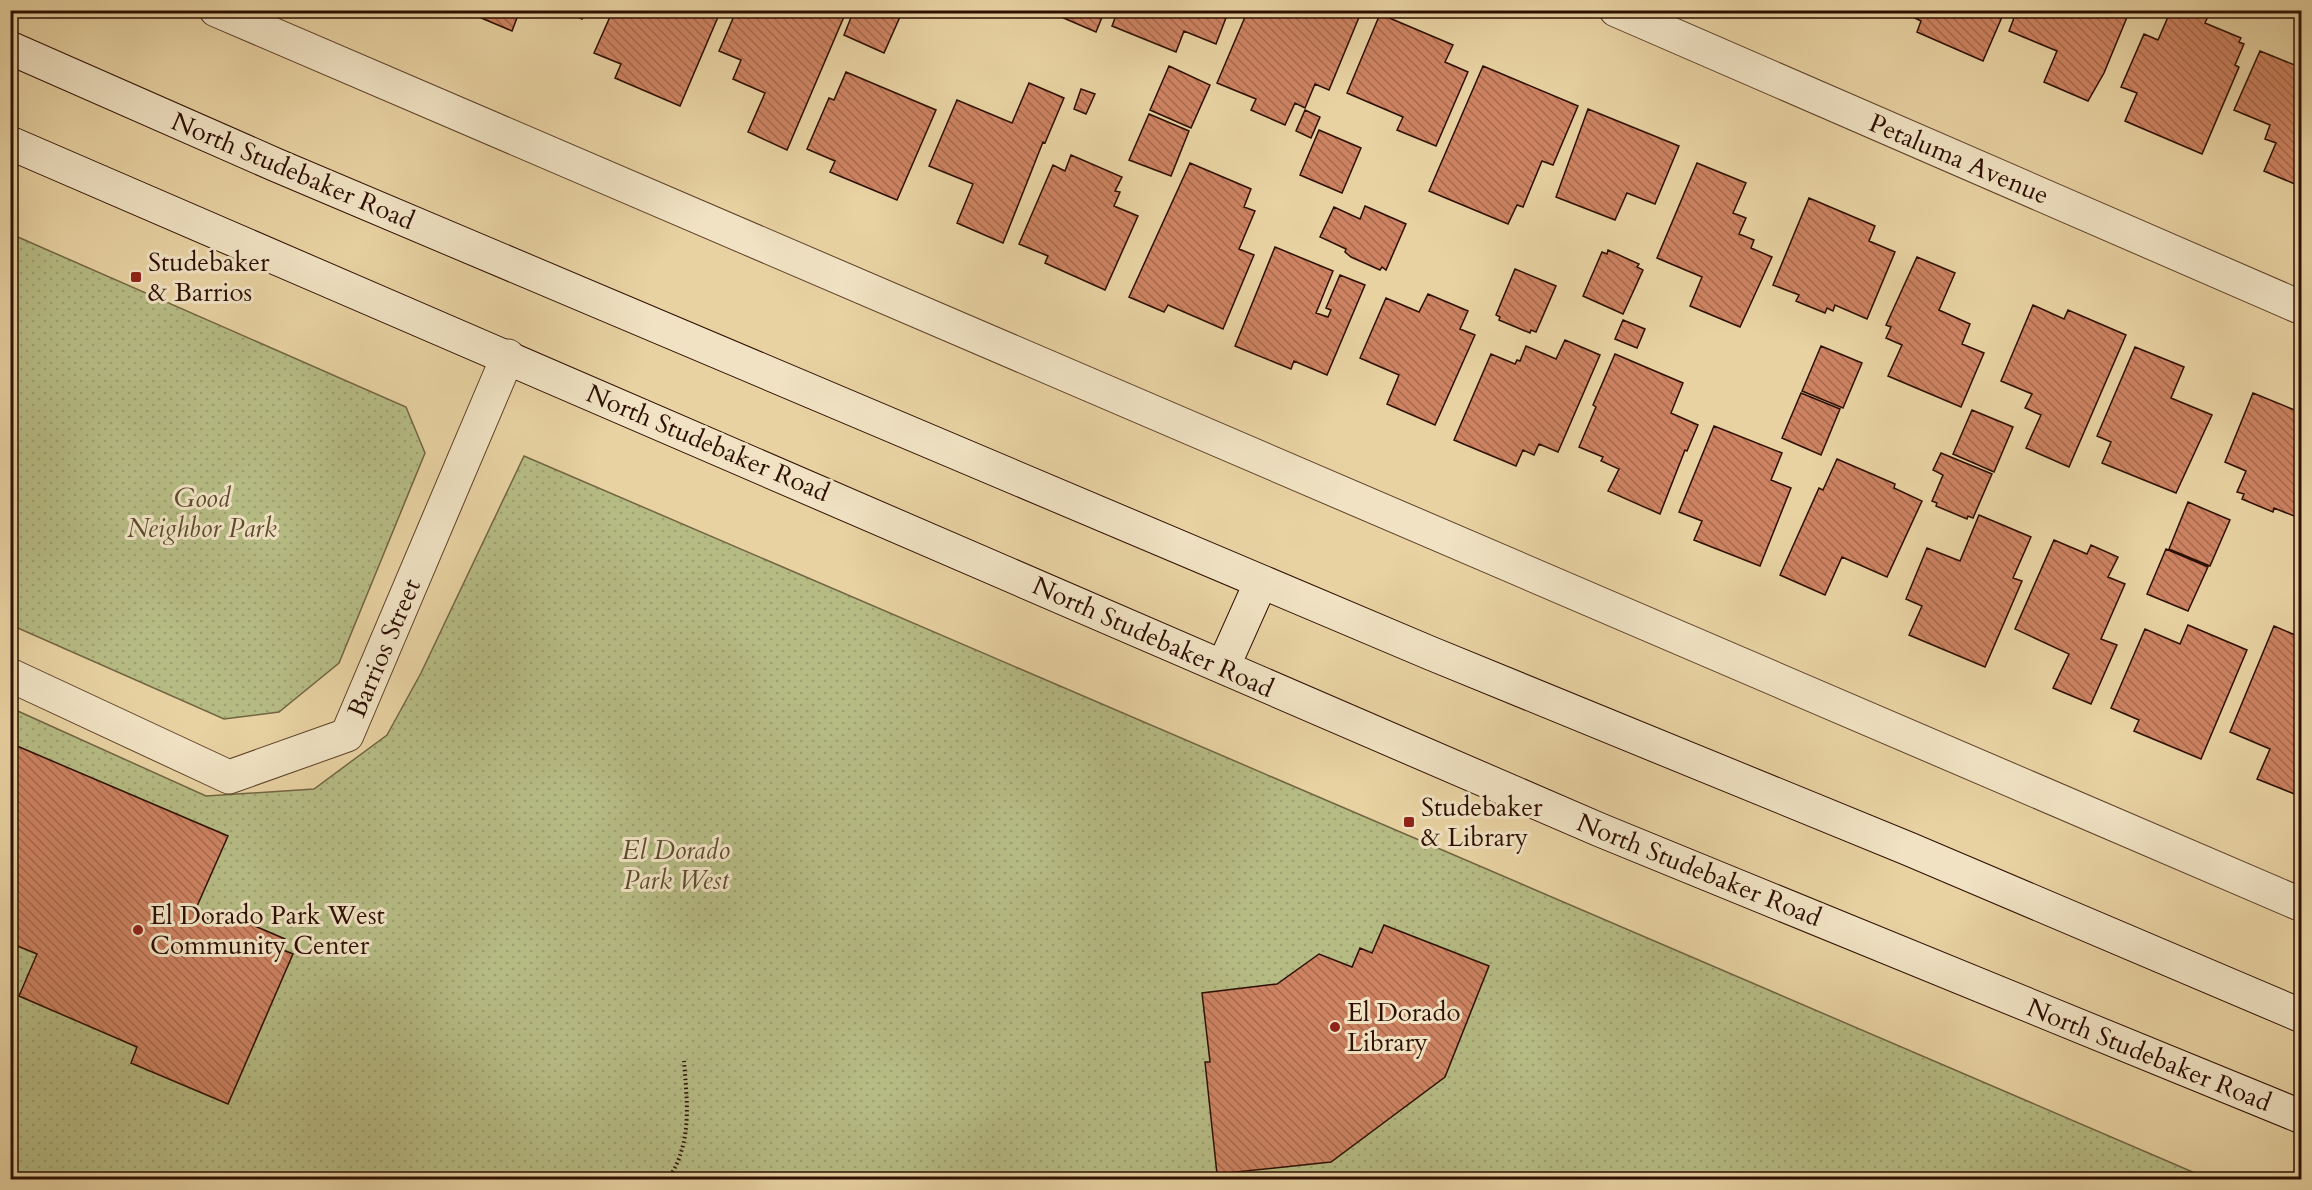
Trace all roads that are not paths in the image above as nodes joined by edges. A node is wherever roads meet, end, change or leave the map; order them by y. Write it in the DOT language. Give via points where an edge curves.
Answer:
graph roads {
  1 [pos="216,10"];
  2 [pos="1616,10"];
  3 [pos="10,48"];
  4 [pos="10,143"];
  5 [pos="2301,308"];
  6 [pos="508,357"];
  7 [pos="1261,582"];
  8 [pos="1223,668"];
  9 [pos="10,675"];
  10 [pos="2301,905"];
  11 [pos="2301,1016"];
  12 [pos="2301,1117"];
  1 -- 10 [label="main road"];
  2 -- 5 [label="main road, Petaluma Avenue"];
  3 -- 7 [label="main road, North Studebaker Road" via="276,165"];
  4 -- 6 [label="main road, North Studebaker Road"];
  6 -- 8 [label="main road, North Studebaker Road"];
  6 -- 9 [label="main road, Barrios Street" via="347,735 229,777"];
  7 -- 8 [label="main road"];
  7 -- 11 [label="main road, North Studebaker Road" via="1909,849"];
  8 -- 12 [label="main road, North Studebaker Road" via="1600,830"];
}
